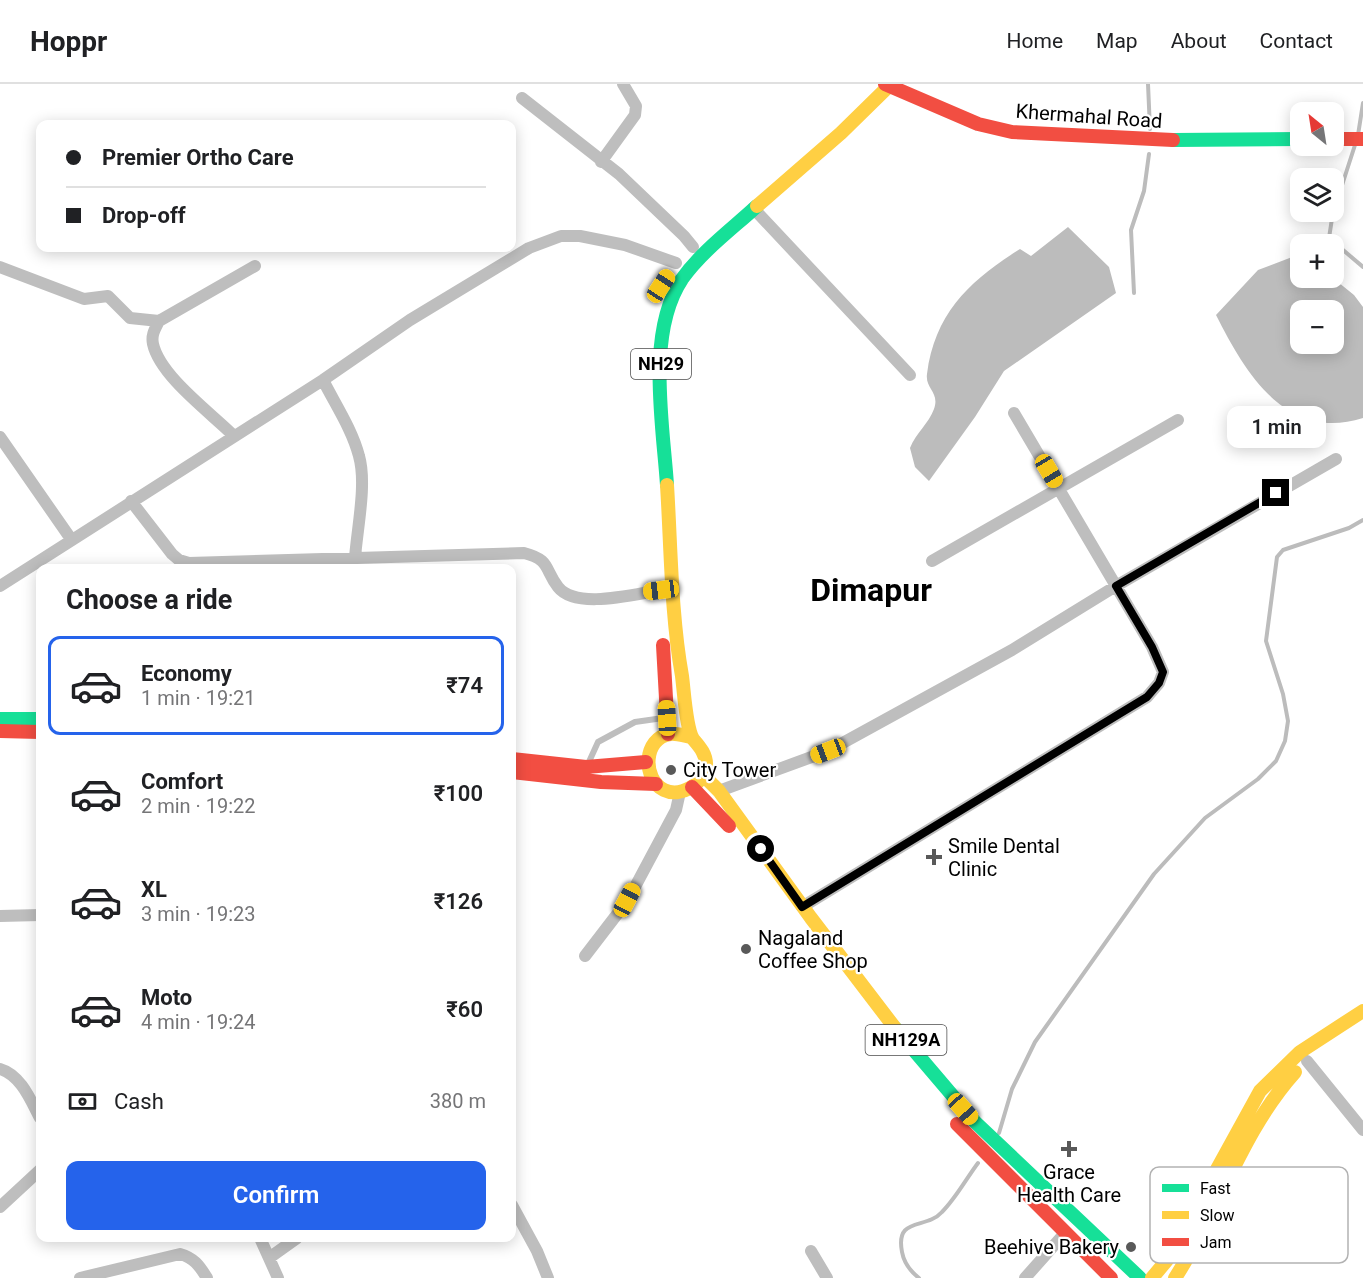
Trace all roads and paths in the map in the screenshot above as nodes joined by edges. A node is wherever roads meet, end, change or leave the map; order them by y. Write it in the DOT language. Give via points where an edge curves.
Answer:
graph roads {
  1 [pos="623,84"];
  2 [pos="872,84"];
  3 [pos="889,85"];
  4 [pos="522,98"];
  5 [pos="1290,139"];
  6 [pos="1344,139"];
  7 [pos="1363,139"];
  8 [pos="602,162"];
  9 [pos="753,208"];
  10 [pos="693,248"];
  11 [pos="676,263"];
  12 [pos="255,266"];
  13 [pos="0,267"];
  14 [pos="666,278"];
  15 [pos="159,321"];
  16 [pos="646,356"];
  17 [pos="910,375"];
  18 [pos="323,380"];
  19 [pos="1014,413"];
  20 [pos="1178,420"];
  21 [pos="234,436"];
  22 [pos="0,437"];
  23 [pos="1336,459"];
  24 [pos="1060,490"];
  25 [pos="131,501"];
  26 [pos="71,540"];
  27 [pos="355,558"];
  28 [pos="932,561"];
  29 [pos="423,563"];
  30 [pos="0,586"];
  31 [pos="1116,586"];
  32 [pos="661,590"];
  33 [pos="667,718"];
  34 [pos="0,719"];
  35 [pos="36,719"];
  36 [pos="0,731"];
  37 [pos="36,732"];
  38 [pos="668,734"];
  39 [pos="692,737"];
  40 [pos="516,759"];
  41 [pos="646,762"];
  42 [pos="586,767"];
  43 [pos="516,772"];
  44 [pos="703,775"];
  45 [pos="656,784"];
  46 [pos="686,790"];
  47 [pos="719,791"];
  48 [pos="802,907"];
  49 [pos="36,915"];
  50 [pos="0,916"];
  51 [pos="585,956"];
  52 [pos="1363,1011"];
  53 [pos="1363,1025"];
  54 [pos="1307,1061"];
  55 [pos="0,1069"];
  56 [pos="925,1086"];
  57 [pos="36,1111"];
  58 [pos="947,1114"];
  59 [pos="1363,1130"];
  60 [pos="1218,1167"];
  61 [pos="1235,1167"];
  62 [pos="36,1174"];
  63 [pos="0,1207"];
  64 [pos="516,1212"];
  65 [pos="1065,1233"];
  66 [pos="262,1242"];
  67 [pos="291,1242"];
  68 [pos="811,1251"];
  69 [pos="269,1258"];
  70 [pos="1164,1263"];
  71 [pos="1186,1263"];
  72 [pos="121,1273"];
  73 [pos="80,1278"];
  74 [pos="207,1278"];
  75 [pos="278,1278"];
  76 [pos="548,1278"];
  77 [pos="827,1278"];
  78 [pos="1025,1278"];
  79 [pos="1111,1278"];
  80 [pos="1140,1278"];
  81 [pos="1152,1278"];
  82 [pos="1175,1278"];
  1 -- 8 [label="street" via="636,106 635,115"];
  2 -- 10 [label="main road"];
  3 -- 5 [label="main road, Khermahal Road" via="978,124 1012,132 1185,141"];
  3 -- 9 [label="main road, NH29" via="841,133"];
  4 -- 8 [label="street"];
  6 -- 7 [label="main road"];
  8 -- 10 [label="street"];
  9 -- 17 [label="street"];
  9 -- 39 [label="main road, NH29" via="700,257 681,281 664,321 660,377 677,648"];
  10 -- 11 [label="main road"];
  11 -- 14 [label="main road"];
  11 -- 18 [label="street" via="625,245 561,236 529,248 410,320"];
  12 -- 15 [label="street"];
  13 -- 15 [label="street" via="84,299 108,296 130,318"];
  15 -- 21 [label="street" via="153,331 159,357 173,377"];
  16 -- 32 [label="main road, NH29"];
  18 -- 21 [label="street"];
  18 -- 27 [label="street" via="360,458"];
  19 -- 24 [label="street"];
  20 -- 24 [label="street"];
  21 -- 25 [label="street"];
  22 -- 26 [label="street"];
  23 -- 31 [label="street"];
  24 -- 28 [label="street"];
  24 -- 31 [label="street"];
  25 -- 26 [label="street"];
  25 -- 27 [label="street" via="172,554 189,563"];
  26 -- 30 [label="street"];
  27 -- 29 [label="street"];
  29 -- 32 [label="street" via="530,555 545,562 563,591 582,600"];
  31 -- 47 [label="street" via="1012,650 828,751"];
  31 -- 48 [label="street" via="1163,672 1147,697"];
  32 -- 33 [label="main road, NH29"];
  33 -- 38 [label="main road, NH29"];
  33 -- 42 [label="lane" via="635,722 598,742"];
  34 -- 35 [label="main road"];
  36 -- 37 [label="main road"];
  38 -- 39 [label="main road"];
  38 -- 41 [label="main road" via="653,745"];
  39 -- 44 [label="main road, NH29" via="705,754"];
  40 -- 42 [label="main road"];
  41 -- 42 [label="main road"];
  41 -- 45 [label="main road"];
  43 -- 45 [label="main road"];
  44 -- 46 [label="main road"];
  44 -- 47 [label="main road, NH129A"];
  45 -- 46 [label="main road" via="667,791"];
  46 -- 51 [label="street" via="627,900"];
  46 -- 56 [label="main road, NH129A" via="731,829"];
  47 -- 48 [label="main road, NH129A"];
  48 -- 80 [label="main road, NH129A" via="969,1116"];
  49 -- 50 [label="street"];
  52 -- 60 [label="main road" via="1300,1052 1260,1091"];
  53 -- 54 [label="main road"];
  54 -- 59 [label="street"];
  54 -- 61 [label="main road" via="1283,1083"];
  55 -- 57 [label="street" via="22,1086"];
  58 -- 65 [label="main road"];
  62 -- 63 [label="street"];
  64 -- 76 [label="street"];
  65 -- 78 [label="street"];
  65 -- 79 [label="main road"];
  66 -- 69 [label="street"];
  67 -- 69 [label="street"];
  68 -- 77 [label="street"];
  69 -- 75 [label="street"];
  70 -- 81 [label="main road"];
  71 -- 82 [label="main road"];
  72 -- 73 [label="street"];
  72 -- 74 [label="street" via="180,1254 198,1264"];
}
